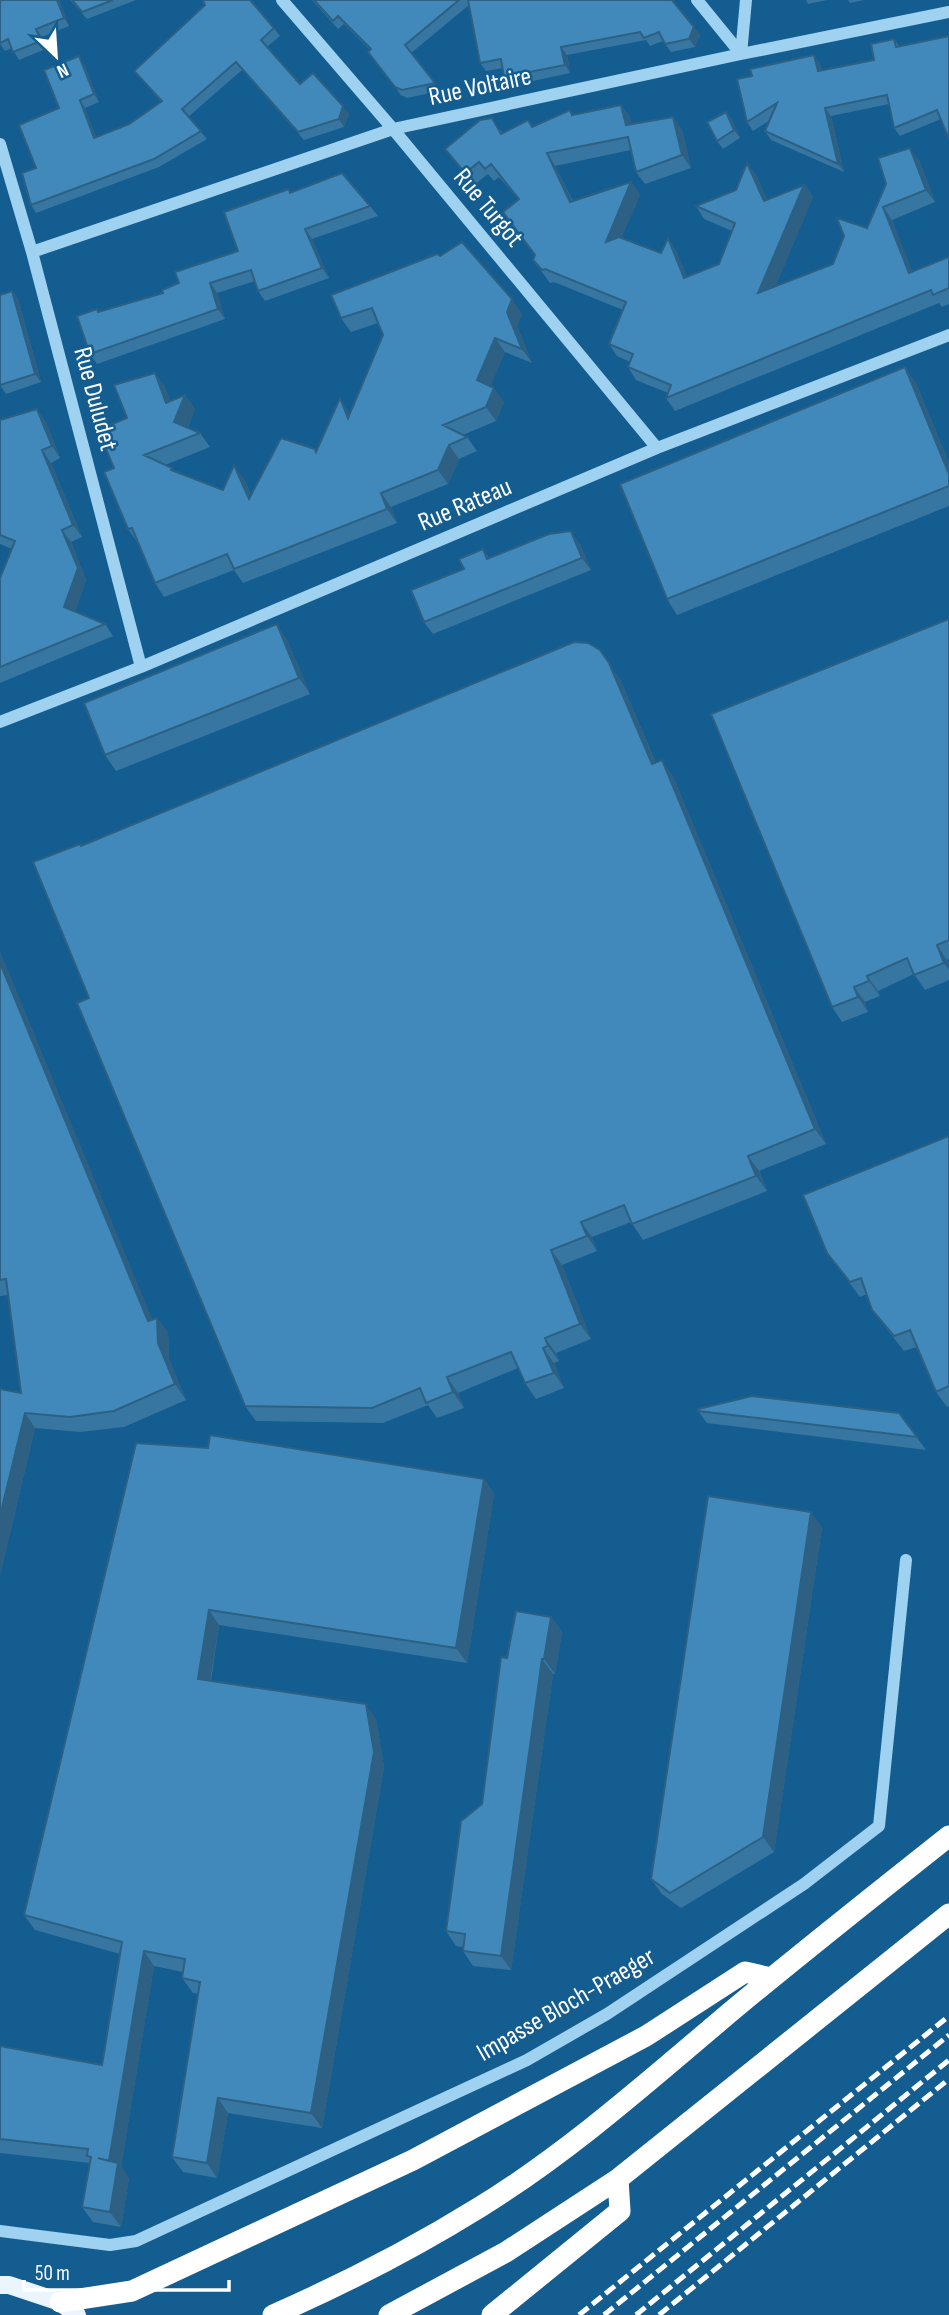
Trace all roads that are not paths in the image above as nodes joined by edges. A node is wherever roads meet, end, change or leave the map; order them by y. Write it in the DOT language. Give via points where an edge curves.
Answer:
graph roads {
  1 [pos="282,0"];
  2 [pos="697,0"];
  3 [pos="746,0"];
  4 [pos="949,12"];
  5 [pos="741,54"];
  6 [pos="393,129"];
  7 [pos="0,144"];
  8 [pos="32,252"];
  9 [pos="949,335"];
  10 [pos="657,447"];
  11 [pos="141,667"];
  12 [pos="0,722"];
  13 [pos="906,1560"];
  14 [pos="949,1836"];
  15 [pos="949,1914"];
  16 [pos="771,1978"];
  17 [pos="618,2179"];
  18 [pos="0,2231"];
  19 [pos="0,2285"];
  20 [pos="68,2309"];
  21 [pos="273,2315"];
  22 [pos="389,2315"];
  23 [pos="492,2315"];
  1 -- 6 [label="street, Rue Turgot"];
  2 -- 5 [label="street"];
  3 -- 5 [label="street"];
  4 -- 5 [label="street, Rue Voltaire"];
  5 -- 6 [label="street, Rue Voltaire"];
  6 -- 8 [label="street, Rue Voltaire"];
  6 -- 10 [label="street, Rue Turgot"];
  7 -- 8 [label="street, Rue Duludet"];
  8 -- 11 [label="street, Rue Duludet"];
  9 -- 10 [label="street, Rue Rateau"];
  10 -- 11 [label="street, Rue Rateau"];
  11 -- 12 [label="street, Rue Rateau"];
  13 -- 18 [label="street, Impasse Bloch-Praeger" via="879,1826 804,1884 607,2014 527,2060 136,2241 110,2245"];
  14 -- 16 [label="highway"];
  15 -- 17 [label="highway"];
  16 -- 20 [label="highway" via="746,1972 646,2036 413,2160 132,2291"];
  16 -- 21 [label="highway" via="592,2129 481,2206 411,2248"];
  17 -- 22 [label="highway" via="506,2252"];
  17 -- 23 [label="highway" via="620,2211"];
  19 -- 20 [label="main road"];
}
